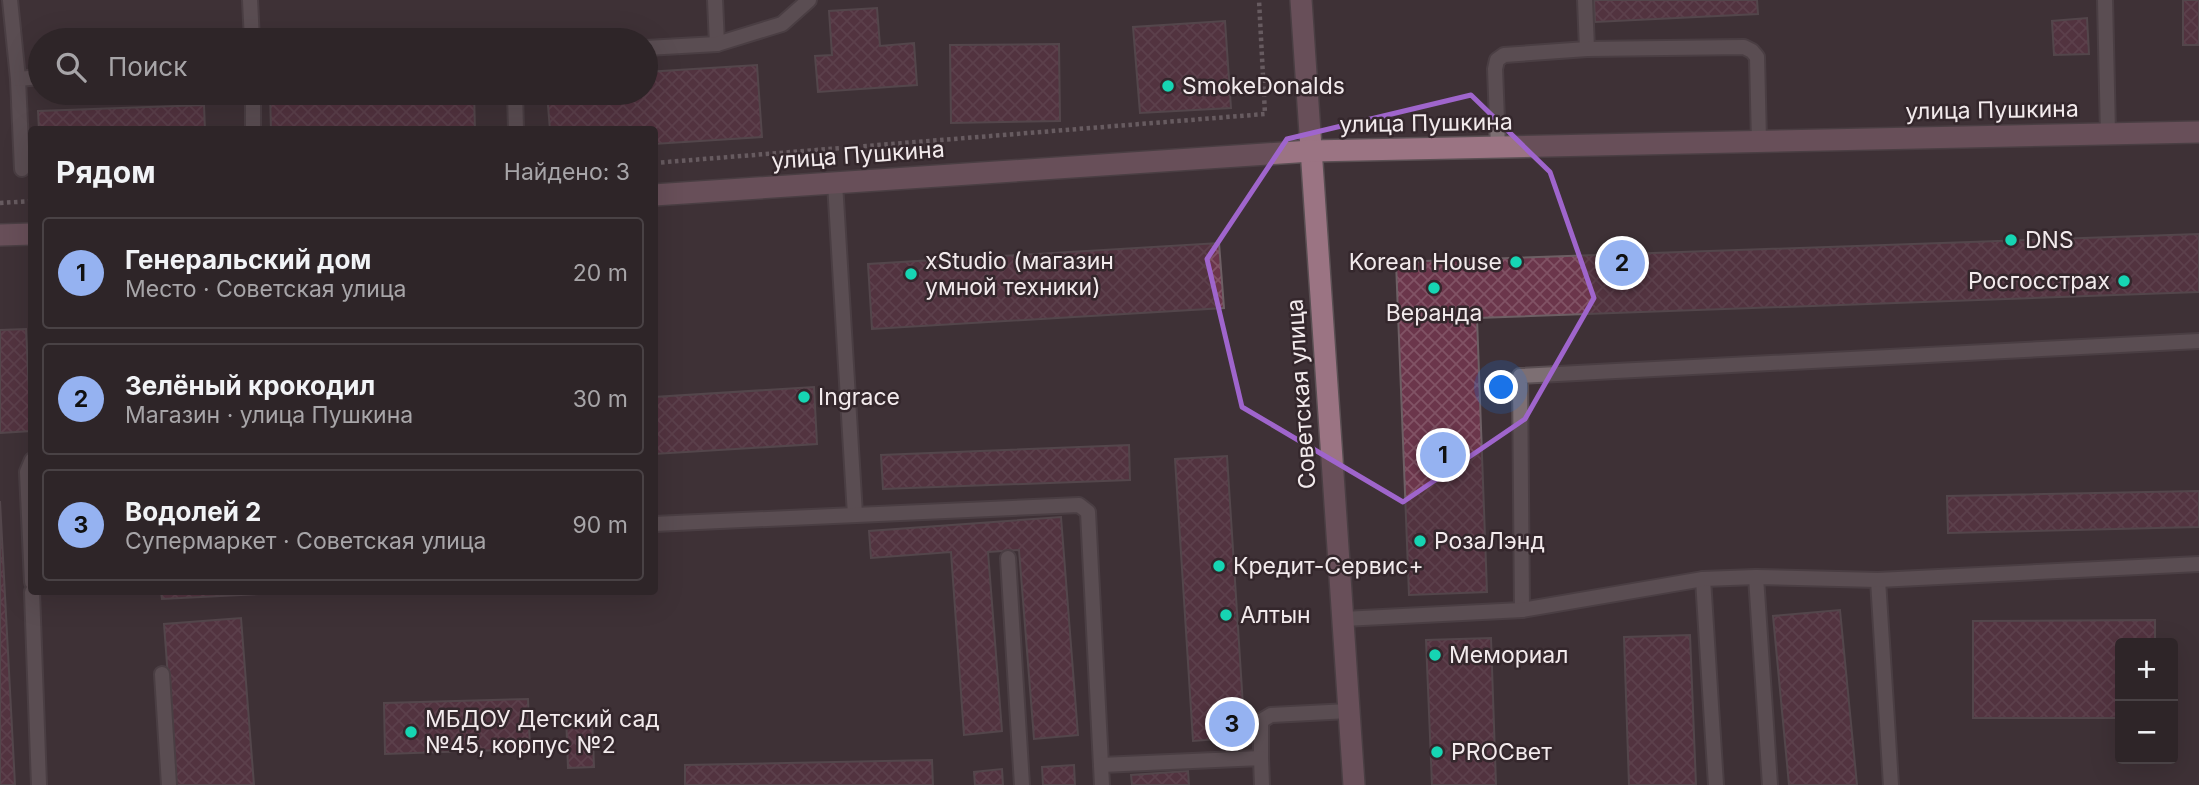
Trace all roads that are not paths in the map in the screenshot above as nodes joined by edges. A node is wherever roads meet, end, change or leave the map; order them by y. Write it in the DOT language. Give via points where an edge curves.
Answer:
graph roads {
  1 [pos="10,0"];
  2 [pos="250,0"];
  3 [pos="715,0"];
  4 [pos="809,0"];
  5 [pos="1301,0"];
  6 [pos="1585,0"];
  7 [pos="2105,0"];
  8 [pos="251,28"];
  9 [pos="717,44"];
  10 [pos="658,47"];
  11 [pos="1587,49"];
  12 [pos="28,78"];
  13 [pos="18,79"];
  14 [pos="253,105"];
  15 [pos="515,105"];
  16 [pos="253,126"];
  17 [pos="516,126"];
  18 [pos="2199,132"];
  19 [pos="2108,134"];
  20 [pos="1759,142"];
  21 [pos="1498,148"];
  22 [pos="1311,151"];
  23 [pos="22,169"];
  24 [pos="835,183"];
  25 [pos="658,195"];
  26 [pos="28,234"];
  27 [pos="0,235"];
  28 [pos="2199,341"];
  29 [pos="28,470"];
  30 [pos="28,494"];
  31 [pos="855,515"];
  32 [pos="658,524"];
  33 [pos="1008,558"];
  34 [pos="2199,564"];
  35 [pos="1756,577"];
  36 [pos="1703,579"];
  37 [pos="1878,580"];
  38 [pos="32,595"];
  39 [pos="1522,610"];
  40 [pos="1343,619"];
  41 [pos="162,674"];
  42 [pos="1349,712"];
  43 [pos="1261,758"];
  44 [pos="1101,765"];
  45 [pos="39,785"];
  46 [pos="169,785"];
  47 [pos="1022,785"];
  48 [pos="1102,785"];
  49 [pos="1262,785"];
  50 [pos="1354,785"];
  51 [pos="1716,785"];
  52 [pos="1770,785"];
  53 [pos="1891,785"];
  1 -- 13 [label="lane"];
  2 -- 8 [label="lane"];
  3 -- 9 [label="lane"];
  4 -- 9 [label="lane" via="782,24"];
  5 -- 22 [label="main road, Советская улица"];
  6 -- 11 [label="lane"];
  7 -- 19 [label="lane"];
  9 -- 10 [label="lane"];
  11 -- 20 [label="lane" via="1744,47 1752,51 1757,57"];
  11 -- 21 [label="lane" via="1504,55 1497,60"];
  12 -- 13 [label="lane"];
  13 -- 23 [label="lane"];
  14 -- 16 [label="lane"];
  15 -- 17 [label="lane"];
  18 -- 19 [label="main road, улица Пушкина"];
  19 -- 20 [label="main road, улица Пушкина"];
  20 -- 21 [label="main road, улица Пушкина"];
  21 -- 22 [label="main road, улица Пушкина"];
  22 -- 24 [label="main road, улица Пушкина"];
  22 -- 40 [label="main road, Советская улица"];
  24 -- 25 [label="main road, улица Пушкина"];
  24 -- 31 [label="lane"];
  26 -- 27 [label="main road"];
  28 -- 39 [label="lane" via="1520,376"];
  29 -- 30 [label="lane"];
  31 -- 32 [label="lane"];
  31 -- 44 [label="lane" via="1079,505 1088,512"];
  33 -- 47 [label="lane"];
  34 -- 37 [label="lane"];
  35 -- 36 [label="lane"];
  35 -- 37 [label="lane"];
  35 -- 52 [label="lane"];
  36 -- 39 [label="lane"];
  36 -- 51 [label="lane"];
  37 -- 53 [label="lane"];
  38 -- 45 [label="lane"];
  39 -- 40 [label="lane"];
  40 -- 42 [label="main road, Советская улица"];
  41 -- 46 [label="lane"];
  42 -- 43 [label="lane" via="1271,715 1261,721"];
  42 -- 50 [label="main road, Советская улица"];
  43 -- 44 [label="lane"];
  43 -- 49 [label="lane"];
  44 -- 48 [label="lane"];
}
